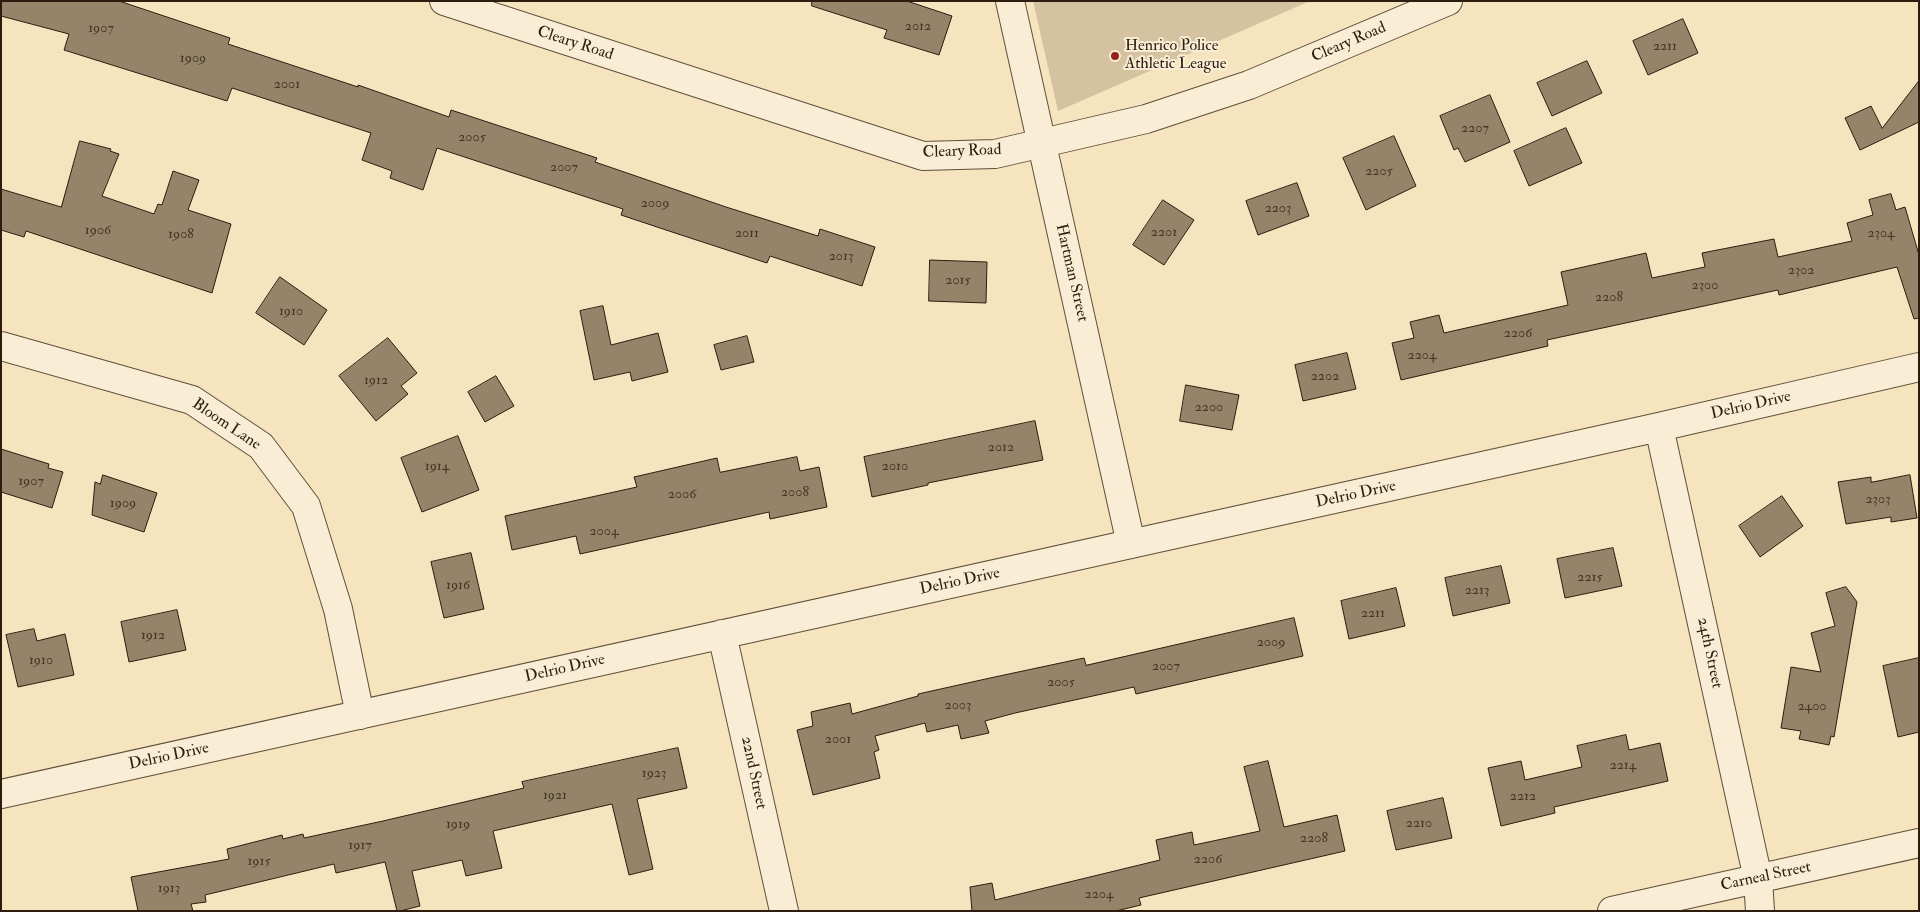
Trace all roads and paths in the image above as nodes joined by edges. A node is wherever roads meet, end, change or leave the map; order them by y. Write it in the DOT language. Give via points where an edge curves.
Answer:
graph roads {
  1 [pos="444,1"];
  2 [pos="1010,1"];
  3 [pos="1448,1"];
  4 [pos="1042,143"];
  5 [pos="1,346"];
  6 [pos="1919,367"];
  7 [pos="1659,427"];
  8 [pos="1131,544"];
  9 [pos="722,634"];
  10 [pos="360,715"];
  11 [pos="1,794"];
  12 [pos="1919,843"];
  13 [pos="1758,879"];
  14 [pos="784,911"];
  15 [pos="1612,911"];
  16 [pos="1760,911"];
  1 -- 4 [label="street, Cleary Road" via="923,156 995,154"];
  2 -- 4 [label="street, Hartman Street"];
  3 -- 4 [label="street, Cleary Road" via="1249,85 1146,119"];
  4 -- 8 [label="street, Hartman Street"];
  5 -- 10 [label="street, Bloom Lane" via="192,400 261,446 306,506 338,610"];
  6 -- 7 [label="street, Delrio Drive"];
  7 -- 8 [label="street, Delrio Drive"];
  7 -- 13 [label="street, 24th Street"];
  8 -- 9 [label="street, Delrio Drive"];
  9 -- 10 [label="street, Delrio Drive"];
  9 -- 14 [label="street, 22nd Street"];
  10 -- 11 [label="street, Delrio Drive"];
  12 -- 13 [label="street, Carneal Street"];
  13 -- 15 [label="street, Carneal Street"];
  13 -- 16 [label="street, 24th Street"];
}
